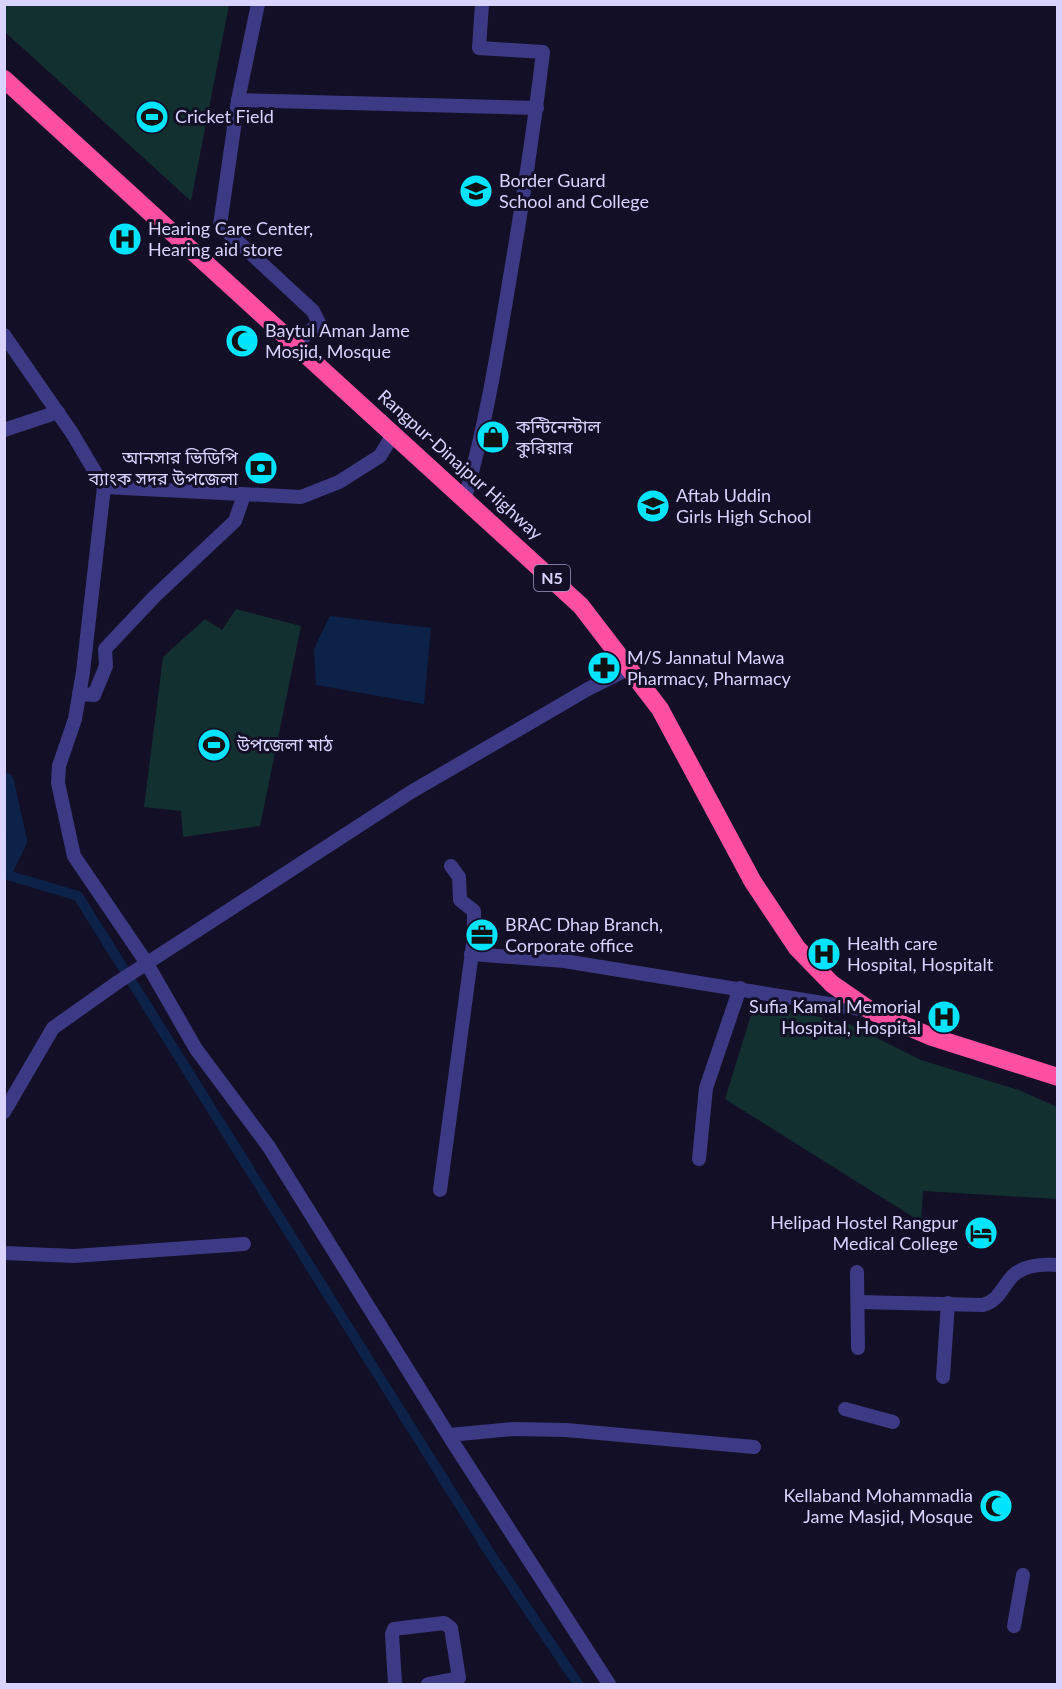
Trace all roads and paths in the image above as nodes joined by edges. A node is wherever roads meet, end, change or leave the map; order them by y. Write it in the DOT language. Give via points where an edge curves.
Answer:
graph roads {
  1 [pos="258,4"];
  2 [pos="482,4"];
  3 [pos="4,79"];
  4 [pos="238,100"];
  5 [pos="537,108"];
  6 [pos="4,335"];
  7 [pos="296,344"];
  8 [pos="58,412"];
  9 [pos="4,429"];
  10 [pos="394,433"];
  11 [pos="104,487"];
  12 [pos="244,495"];
  13 [pos="465,498"];
  14 [pos="630,668"];
  15 [pos="79,694"];
  16 [pos="451,866"];
  17 [pos="471,954"];
  18 [pos="143,964"];
  19 [pos="741,988"];
  20 [pos="871,1011"];
  21 [pos="1058,1077"];
  22 [pos="4,1112"];
  23 [pos="699,1159"];
  24 [pos="440,1190"];
  25 [pos="244,1244"];
  26 [pos="4,1253"];
  27 [pos="1058,1264"];
  28 [pos="857,1272"];
  29 [pos="859,1302"];
  30 [pos="948,1303"];
  31 [pos="858,1348"];
  32 [pos="943,1377"];
  33 [pos="844,1409"];
  34 [pos="893,1422"];
  35 [pos="449,1436"];
  36 [pos="754,1447"];
  37 [pos="1023,1575"];
  38 [pos="1014,1626"];
  39 [pos="395,1684"];
  40 [pos="428,1684"];
  41 [pos="609,1684"];
  1 -- 4 [label="street"];
  2 -- 5 [label="street" via="479,48 543,52"];
  3 -- 7 [label="highway, Rangpur-Dinajpur Highway / N5"];
  4 -- 5 [label="street"];
  4 -- 7 [label="street" via="220,225 313,311 319,323"];
  5 -- 13 [label="street" via="497,352"];
  6 -- 8 [label="street"];
  7 -- 10 [label="highway, Rangpur-Dinajpur Highway / N5"];
  8 -- 9 [label="street"];
  8 -- 11 [label="street"];
  10 -- 12 [label="street" via="380,456 339,482 301,497"];
  10 -- 13 [label="highway, Rangpur-Dinajpur Highway / N5"];
  11 -- 12 [label="street"];
  11 -- 15 [label="street"];
  12 -- 15 [label="street" via="235,521 105,648 106,666 94,695"];
  13 -- 14 [label="highway, Rangpur-Dinajpur Highway / N5" via="581,606"];
  14 -- 18 [label="street" via="411,792"];
  14 -- 20 [label="highway, Rangpur-Dinajpur Highway / N5" via="660,710 753,882 797,948 832,984"];
  15 -- 18 [label="street" via="58,783 74,856"];
  16 -- 17 [label="street" via="459,877 460,900 474,911"];
  17 -- 19 [label="street" via="564,961"];
  17 -- 24 [label="street"];
  18 -- 22 [label="street" via="54,1028"];
  18 -- 35 [label="street" via="196,1049 269,1147"];
  19 -- 20 [label="street"];
  19 -- 23 [label="street" via="706,1088"];
  20 -- 21 [label="highway, Rangpur-Dinajpur Highway / N5" via="975,1053"];
  25 -- 26 [label="street" via="74,1256"];
  27 -- 30 [label="street" via="1021,1270 990,1303"];
  28 -- 29 [label="street"];
  29 -- 30 [label="street"];
  29 -- 31 [label="street"];
  30 -- 32 [label="street"];
  33 -- 34 [label="street"];
  35 -- 36 [label="street" via="513,1429 566,1430"];
  35 -- 41 [label="street"];
  37 -- 38 [label="street"];
  39 -- 40 [label="street" via="394,1629 444,1623 451,1628 459,1678"];
}
